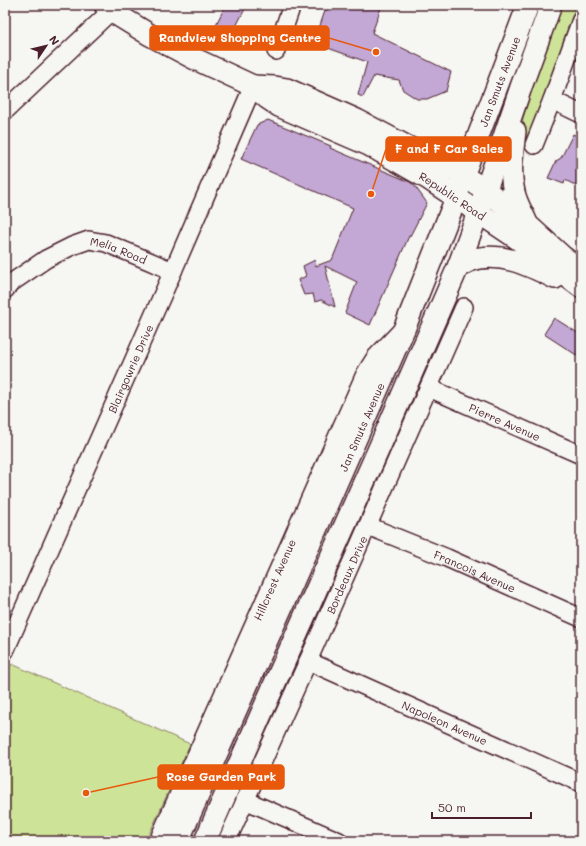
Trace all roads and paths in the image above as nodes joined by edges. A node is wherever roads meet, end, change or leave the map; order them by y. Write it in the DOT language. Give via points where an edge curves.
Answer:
graph roads {
  1 [pos="292,5"];
  2 [pos="528,5"];
  3 [pos="551,5"];
  4 [pos="108,8"];
  5 [pos="581,20"];
  6 [pos="276,51"];
  7 [pos="253,86"];
  8 [pos="521,87"];
  9 [pos="552,100"];
  10 [pos="5,111"];
  11 [pos="581,114"];
  12 [pos="534,145"];
  13 [pos="463,176"];
  14 [pos="486,190"];
  15 [pos="456,198"];
  16 [pos="478,213"];
  17 [pos="529,226"];
  18 [pos="458,267"];
  19 [pos="581,270"];
  20 [pos="173,271"];
  21 [pos="581,287"];
  22 [pos="5,290"];
  23 [pos="581,290"];
  24 [pos="464,307"];
  25 [pos="404,327"];
  26 [pos="429,388"];
  27 [pos="581,455"];
  28 [pos="368,526"];
  29 [pos="581,618"];
  30 [pos="5,650"];
  31 [pos="308,661"];
  32 [pos="581,783"];
  33 [pos="245,800"];
  34 [pos="158,841"];
  35 [pos="178,841"];
  36 [pos="205,841"];
  37 [pos="227,841"];
  38 [pos="339,841"];
  1 -- 6 [label="street"];
  2 -- 13 [label="main road, Jan Smuts Avenue"];
  3 -- 8 [label="main road, Jan Smuts Avenue"];
  4 -- 7 [label="main road, Republic Road" via="150,36"];
  4 -- 10 [label="street"];
  5 -- 9 [label="street"];
  7 -- 13 [label="main road, Republic Road" via="287,88 357,120"];
  7 -- 15 [label="main road, Republic Road" via="279,106 369,145"];
  7 -- 20 [label="street, Blairgowrie Drive"];
  8 -- 14 [label="main road, Jan Smuts Avenue"];
  8 -- 17 [label="main road" via="511,169 518,205"];
  9 -- 11 [label="street"];
  9 -- 12 [label="street"];
  13 -- 14 [label="main road, Republic Road"];
  13 -- 15 [label="main road, Jan Smuts Avenue"];
  14 -- 16 [label="main road, Jan Smuts Avenue"];
  14 -- 17 [label="main road, Republic Road"];
  15 -- 16 [label="main road, Republic Road"];
  15 -- 25 [label="main road, Jan Smuts Avenue"];
  16 -- 18 [label="main road, Jan Smuts Avenue"];
  16 -- 21 [label="main road, Republic Road" via="515,237"];
  17 -- 19 [label="main road, Republic Road"];
  18 -- 23 [label="main road" via="469,261 500,257 540,271"];
  18 -- 36 [label="main road, Jan Smuts Avenue"];
  20 -- 22 [label="street, Melia Road" via="106,243 89,240 46,259"];
  20 -- 30 [label="street, Blairgowrie Drive"];
  24 -- 26 [label="street, Bordeaux Drive"];
  25 -- 34 [label="street, Hillcrest Avenue" via="375,358 366,374"];
  25 -- 35 [label="main road, Jan Smuts Avenue"];
  26 -- 27 [label="street, Pierre Avenue"];
  26 -- 28 [label="street, Bordeaux Drive"];
  28 -- 29 [label="street, Francois Avenue"];
  28 -- 31 [label="street, Bordeaux Drive"];
  31 -- 32 [label="street, Napoleon Avenue"];
  31 -- 33 [label="street, Bordeaux Drive"];
  33 -- 37 [label="street, Bordeaux Drive"];
  33 -- 38 [label="street"];
}
